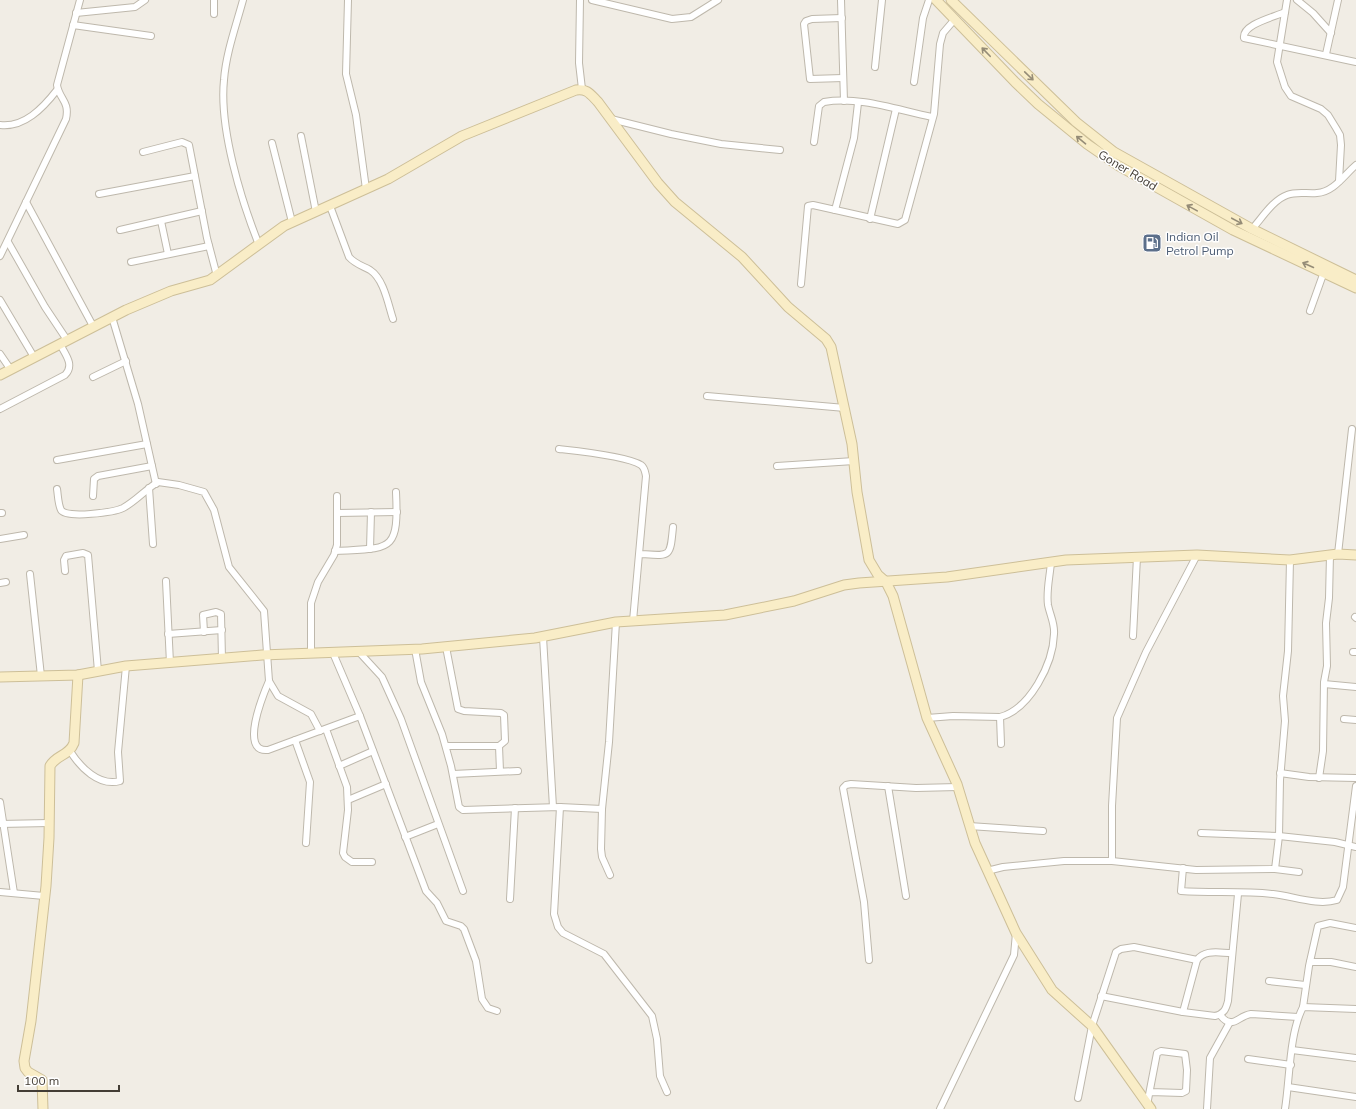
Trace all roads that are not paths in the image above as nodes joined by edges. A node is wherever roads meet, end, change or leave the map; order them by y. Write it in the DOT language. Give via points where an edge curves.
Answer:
graph roads {
  1 [pos="80,0"];
  2 [pos="146,0"];
  3 [pos="214,0"];
  4 [pos="243,0"];
  5 [pos="348,0"];
  6 [pos="580,0"];
  7 [pos="592,0"];
  8 [pos="718,0"];
  9 [pos="841,0"];
  10 [pos="882,0"];
  11 [pos="930,0"];
  12 [pos="936,0"];
  13 [pos="951,0"];
  14 [pos="1287,0"];
  15 [pos="1297,0"];
  16 [pos="1338,0"];
  17 [pos="1285,12"];
  18 [pos="76,13"];
  19 [pos="214,14"];
  20 [pos="842,18"];
  21 [pos="955,19"];
  22 [pos="73,25"];
  23 [pos="1331,33"];
  24 [pos="151,36"];
  25 [pos="1279,45"];
  26 [pos="1326,54"];
  27 [pos="1356,62"];
  28 [pos="875,67"];
  29 [pos="843,78"];
  30 [pos="914,82"];
  31 [pos="582,89"];
  32 [pos="57,90"];
  33 [pos="1048,94"];
  34 [pos="844,101"];
  35 [pos="858,103"];
  36 [pos="1038,104"];
  37 [pos="896,109"];
  38 [pos="932,118"];
  39 [pos="611,119"];
  40 [pos="0,125"];
  41 [pos="301,136"];
  42 [pos="814,142"];
  43 [pos="272,143"];
  44 [pos="780,150"];
  45 [pos="143,152"];
  46 [pos="1356,165"];
  47 [pos="195,176"];
  48 [pos="1339,181"];
  49 [pos="366,189"];
  50 [pos="99,194"];
  51 [pos="26,202"];
  52 [pos="330,206"];
  53 [pos="835,210"];
  54 [pos="202,211"];
  55 [pos="316,212"];
  56 [pos="870,218"];
  57 [pos="161,221"];
  58 [pos="292,222"];
  59 [pos="1252,229"];
  60 [pos="120,230"];
  61 [pos="8,242"];
  62 [pos="259,245"];
  63 [pos="209,246"];
  64 [pos="168,254"];
  65 [pos="0,256"];
  66 [pos="131,262"];
  67 [pos="1325,268"];
  68 [pos="217,276"];
  69 [pos="1356,280"];
  70 [pos="801,284"];
  71 [pos="1356,288"];
  72 [pos="0,300"];
  73 [pos="1310,311"];
  74 [pos="112,317"];
  75 [pos="393,319"];
  76 [pos="93,326"];
  77 [pos="64,342"];
  78 [pos="0,354"];
  79 [pos="34,358"];
  80 [pos="126,361"];
  81 [pos="11,370"];
  82 [pos="0,375"];
  83 [pos="93,377"];
  84 [pos="707,396"];
  85 [pos="845,408"];
  86 [pos="0,409"];
  87 [pos="1352,429"];
  88 [pos="147,444"];
  89 [pos="559,448"];
  90 [pos="57,460"];
  91 [pos="854,460"];
  92 [pos="152,466"];
  93 [pos="777,466"];
  94 [pos="156,484"];
  95 [pos="149,488"];
  96 [pos="57,489"];
  97 [pos="396,492"];
  98 [pos="94,496"];
  99 [pos="337,496"];
  100 [pos="371,512"];
  101 [pos="397,512"];
  102 [pos="337,513"];
  103 [pos="673,527"];
  104 [pos="24,534"];
  105 [pos="0,539"];
  106 [pos="153,544"];
  107 [pos="370,549"];
  108 [pos="335,551"];
  109 [pos="640,554"];
  110 [pos="1196,555"];
  111 [pos="1334,555"];
  112 [pos="1356,556"];
  113 [pos="1137,557"];
  114 [pos="1290,560"];
  115 [pos="1051,562"];
  116 [pos="64,571"];
  117 [pos="30,574"];
  118 [pos="166,580"];
  119 [pos="886,582"];
  120 [pos="633,621"];
  121 [pos="616,622"];
  122 [pos="222,630"];
  123 [pos="204,632"];
  124 [pos="168,634"];
  125 [pos="543,636"];
  126 [pos="1133,636"];
  127 [pos="446,647"];
  128 [pos="415,650"];
  129 [pos="359,652"];
  130 [pos="333,653"];
  131 [pos="311,654"];
  132 [pos="266,655"];
  133 [pos="222,658"];
  134 [pos="170,663"];
  135 [pos="126,666"];
  136 [pos="98,671"];
  137 [pos="78,675"];
  138 [pos="41,676"];
  139 [pos="0,677"];
  140 [pos="269,681"];
  141 [pos="1324,684"];
  142 [pos="1356,687"];
  143 [pos="360,716"];
  144 [pos="1000,717"];
  145 [pos="927,718"];
  146 [pos="1344,719"];
  147 [pos="1356,720"];
  148 [pos="323,730"];
  149 [pos="295,740"];
  150 [pos="1001,744"];
  151 [pos="446,746"];
  152 [pos="499,746"];
  153 [pos="70,751"];
  154 [pos="373,751"];
  155 [pos="339,766"];
  156 [pos="518,771"];
  157 [pos="500,772"];
  158 [pos="1280,773"];
  159 [pos="453,774"];
  160 [pos="1319,778"];
  161 [pos="1356,778"];
  162 [pos="386,784"];
  163 [pos="888,786"];
  164 [pos="1356,786"];
  165 [pos="958,787"];
  166 [pos="348,800"];
  167 [pos="0,802"];
  168 [pos="553,807"];
  169 [pos="560,807"];
  170 [pos="515,808"];
  171 [pos="602,809"];
  172 [pos="49,823"];
  173 [pos="2,824"];
  174 [pos="438,824"];
  175 [pos="970,826"];
  176 [pos="1044,831"];
  177 [pos="1201,833"];
  178 [pos="1280,836"];
  179 [pos="405,837"];
  180 [pos="306,843"];
  181 [pos="1349,846"];
  182 [pos="1356,847"];
  183 [pos="1112,861"];
  184 [pos="372,862"];
  185 [pos="1183,868"];
  186 [pos="1275,868"];
  187 [pos="987,871"];
  188 [pos="1299,872"];
  189 [pos="610,875"];
  190 [pos="463,891"];
  191 [pos="0,892"];
  192 [pos="14,893"];
  193 [pos="1238,894"];
  194 [pos="44,896"];
  195 [pos="906,896"];
  196 [pos="510,899"];
  197 [pos="1356,928"];
  198 [pos="1016,932"];
  199 [pos="1232,954"];
  200 [pos="869,960"];
  201 [pos="1197,960"];
  202 [pos="1310,962"];
  203 [pos="1356,967"];
  204 [pos="1269,981"];
  205 [pos="1305,984"];
  206 [pos="1101,996"];
  207 [pos="1303,1007"];
  208 [pos="1356,1009"];
  209 [pos="497,1011"];
  210 [pos="1183,1012"];
  211 [pos="1220,1015"];
  212 [pos="1298,1017"];
  213 [pos="1230,1022"];
  214 [pos="1092,1026"];
  215 [pos="1292,1050"];
  216 [pos="1356,1058"];
  217 [pos="1248,1059"];
  218 [pos="1291,1065"];
  219 [pos="1288,1088"];
  220 [pos="667,1092"];
  221 [pos="1150,1092"];
  222 [pos="1356,1097"];
  223 [pos="1078,1098"];
  224 [pos="1149,1107"];
  225 [pos="43,1109"];
  226 [pos="940,1109"];
  227 [pos="1207,1109"];
  228 [pos="1286,1109"];
  1 -- 18 [label="street"];
  2 -- 18 [label="street" via="135,7"];
  3 -- 19 [label="street"];
  4 -- 62 [label="street" via="226,64 223,97 226,127 243,202"];
  5 -- 49 [label="street" via="346,74 356,115"];
  6 -- 31 [label="street" via="579,63"];
  7 -- 8 [label="street" via="672,19 691,16"];
  9 -- 20 [label="street"];
  10 -- 28 [label="street"];
  11 -- 30 [label="street" via="923,18"];
  12 -- 21 [label="street, Goner Road"];
  13 -- 33 [label="street, Goner Road, one-way"];
  14 -- 17 [label="street"];
  15 -- 23 [label="street"];
  16 -- 23 [label="street"];
  17 -- 25 [label="street"];
  17 -- 25 [label="street" via="1251,26 1243,35 1248,40"];
  18 -- 22 [label="street"];
  20 -- 29 [label="street"];
  20 -- 29 [label="street" via="812,19 804,24 810,79"];
  36 -- 21 [label="street, Goner Road, one-way"];
  21 -- 38 [label="street" via="946,29 940,44"];
  22 -- 24 [label="street"];
  22 -- 32 [label="street"];
  23 -- 26 [label="street"];
  25 -- 26 [label="street"];
  25 -- 48 [label="street" via="1277,62 1285,87 1294,98 1321,109 1328,115 1340,135"];
  26 -- 27 [label="street"];
  29 -- 34 [label="street"];
  31 -- 39 [label="street" via="598,102"];
  31 -- 49 [label="street" via="462,136"];
  32 -- 40 [label="street" via="48,102 27,119 11,126"];
  32 -- 51 [label="street" via="66,101 66,119"];
  33 -- 36 [label="street"];
  33 -- 59 [label="street, Goner Road, one-way" via="1076,122 1114,152"];
  34 -- 35 [label="street"];
  34 -- 42 [label="street" via="824,102 819,106"];
  35 -- 37 [label="street"];
  35 -- 53 [label="street" via="854,138"];
  67 -- 36 [label="street, Goner Road, one-way" via="1233,230 1119,166"];
  37 -- 38 [label="street"];
  37 -- 56 [label="street"];
  38 -- 56 [label="street" via="905,220 898,224"];
  39 -- 44 [label="street" via="715,143"];
  39 -- 85 [label="street" via="675,202 742,257 788,307 826,339 831,347"];
  41 -- 55 [label="street"];
  43 -- 58 [label="street"];
  45 -- 47 [label="street" via="186,143 189,145"];
  46 -- 48 [label="street"];
  47 -- 50 [label="street"];
  47 -- 54 [label="street"];
  48 -- 59 [label="street" via="1326,191 1286,195 1279,199"];
  49 -- 52 [label="street"];
  51 -- 61 [label="street"];
  51 -- 76 [label="street"];
  52 -- 55 [label="street"];
  52 -- 75 [label="street" via="349,257 378,278"];
  53 -- 56 [label="street"];
  53 -- 70 [label="street" via="808,206"];
  54 -- 57 [label="street"];
  54 -- 63 [label="street"];
  55 -- 58 [label="street"];
  57 -- 60 [label="street"];
  57 -- 64 [label="street"];
  58 -- 62 [label="street"];
  59 -- 67 [label="street, Goner Road"];
  61 -- 65 [label="street"];
  61 -- 77 [label="street"];
  62 -- 68 [label="street"];
  63 -- 64 [label="street"];
  63 -- 68 [label="street"];
  64 -- 66 [label="street"];
  67 -- 69 [label="street, Goner Road"];
  67 -- 71 [label="street, Goner Road"];
  67 -- 73 [label="street"];
  68 -- 74 [label="street" via="202,284 171,291"];
  72 -- 79 [label="street"];
  74 -- 76 [label="street"];
  74 -- 80 [label="street"];
  76 -- 77 [label="street"];
  77 -- 79 [label="street"];
  77 -- 86 [label="street" via="70,364 69,372"];
  78 -- 81 [label="street"];
  79 -- 81 [label="street"];
  80 -- 83 [label="street"];
  80 -- 88 [label="street"];
  81 -- 82 [label="street"];
  84 -- 85 [label="street"];
  85 -- 91 [label="street"];
  87 -- 111 [label="street"];
  88 -- 90 [label="street"];
  88 -- 92 [label="street"];
  89 -- 109 [label="street" via="606,455 638,464 645,469"];
  91 -- 93 [label="street"];
  91 -- 119 [label="street" via="869,560 878,575"];
  92 -- 94 [label="street"];
  92 -- 98 [label="street" via="95,477 92,483"];
  94 -- 95 [label="street"];
  94 -- 132 [label="street" via="161,482 197,490 204,492 209,499 229,567 264,611"];
  95 -- 96 [label="street" via="117,510 73,514 61,510"];
  95 -- 106 [label="street"];
  97 -- 101 [label="street"];
  99 -- 102 [label="street"];
  100 -- 101 [label="street"];
  100 -- 102 [label="street"];
  100 -- 107 [label="street"];
  101 -- 107 [label="street" via="396,528 390,542"];
  102 -- 108 [label="street"];
  103 -- 109 [label="street" via="668,553 662,556"];
  104 -- 105 [label="street"];
  107 -- 108 [label="street"];
  108 -- 131 [label="street" via="313,592"];
  109 -- 120 [label="street"];
  110 -- 113 [label="street"];
  110 -- 114 [label="street"];
  110 -- 183 [label="street" via="1146,652 1117,718"];
  111 -- 112 [label="street"];
  111 -- 114 [label="street"];
  111 -- 141 [label="street" via="1326,623 1327,666"];
  113 -- 115 [label="street"];
  113 -- 126 [label="street"];
  114 -- 158 [label="street" via="1288,651 1283,696 1285,721"];
  115 -- 119 [label="street" via="947,577"];
  115 -- 144 [label="street" via="1048,603 1054,634 1050,657 1032,694 1008,715"];
  116 -- 136 [label="street" via="64,560 69,554 88,555"];
  117 -- 138 [label="street"];
  118 -- 124 [label="street"];
  119 -- 120 [label="street" via="844,585 794,601 725,615"];
  119 -- 145 [label="street" via="893,596"];
  120 -- 121 [label="street"];
  121 -- 125 [label="street"];
  121 -- 171 [label="street" via="611,723"];
  122 -- 123 [label="street"];
  122 -- 123 [label="street" via="221,614 216,612 203,615"];
  122 -- 133 [label="street"];
  123 -- 124 [label="street"];
  124 -- 134 [label="street"];
  125 -- 127 [label="street"];
  125 -- 168 [label="street"];
  127 -- 128 [label="street"];
  127 -- 152 [label="street" via="458,709 504,715 505,741"];
  128 -- 129 [label="street"];
  128 -- 151 [label="street" via="421,682"];
  129 -- 130 [label="street"];
  129 -- 174 [label="street" via="378,671 386,684"];
  130 -- 131 [label="street"];
  130 -- 143 [label="street"];
  131 -- 132 [label="street"];
  132 -- 133 [label="street"];
  132 -- 140 [label="street"];
  133 -- 134 [label="street"];
  134 -- 135 [label="street"];
  135 -- 136 [label="street"];
  135 -- 153 [label="street" via="118,752 120,781 103,780 91,774 78,764"];
  136 -- 137 [label="street"];
  137 -- 138 [label="street"];
  137 -- 153 [label="street" via="74,743"];
  138 -- 139 [label="street"];
  140 -- 148 [label="street" via="278,696 311,714"];
  140 -- 149 [label="street" via="253,736 255,746 268,750"];
  141 -- 142 [label="street"];
  141 -- 160 [label="street" via="1323,751"];
  143 -- 148 [label="street"];
  143 -- 154 [label="street"];
  144 -- 145 [label="street"];
  144 -- 150 [label="street"];
  145 -- 165 [label="street"];
  146 -- 147 [label="street"];
  148 -- 149 [label="street"];
  148 -- 155 [label="street"];
  149 -- 180 [label="street" via="310,782"];
  151 -- 152 [label="street"];
  151 -- 159 [label="street"];
  152 -- 157 [label="street"];
  153 -- 172 [label="street" via="50,766"];
  154 -- 155 [label="street"];
  154 -- 162 [label="street"];
  155 -- 166 [label="street" via="347,787"];
  156 -- 157 [label="street"];
  157 -- 159 [label="street"];
  158 -- 160 [label="street"];
  158 -- 178 [label="street"];
  159 -- 170 [label="street" via="458,802 463,810"];
  160 -- 161 [label="street"];
  162 -- 166 [label="street"];
  162 -- 179 [label="street"];
  163 -- 165 [label="street"];
  163 -- 195 [label="street"];
  163 -- 200 [label="street" via="852,784 843,788 864,902"];
  164 -- 181 [label="street"];
  165 -- 175 [label="street"];
  166 -- 184 [label="street" via="345,857 352,862"];
  167 -- 173 [label="street"];
  168 -- 169 [label="street"];
  168 -- 170 [label="street"];
  169 -- 171 [label="street"];
  169 -- 220 [label="street" via="555,920 563,933 604,954 652,1016 660,1076"];
  170 -- 196 [label="street"];
  171 -- 189 [label="street" via="601,849"];
  172 -- 173 [label="street"];
  172 -- 194 [label="street"];
  173 -- 192 [label="street"];
  174 -- 179 [label="street"];
  174 -- 190 [label="street"];
  175 -- 176 [label="street"];
  175 -- 187 [label="street"];
  177 -- 178 [label="street"];
  178 -- 181 [label="street"];
  178 -- 186 [label="street"];
  179 -- 209 [label="street" via="426,891 437,903 446,922 464,929 476,961 482,1000 488,1008"];
  181 -- 182 [label="street"];
  181 -- 193 [label="street" via="1342,888 1336,900 1331,902 1273,894"];
  183 -- 185 [label="street"];
  183 -- 187 [label="street" via="1064,861 1002,867"];
  185 -- 186 [label="street"];
  185 -- 193 [label="street" via="1181,891"];
  186 -- 188 [label="street"];
  187 -- 198 [label="street"];
  191 -- 192 [label="street"];
  192 -- 194 [label="street"];
  193 -- 199 [label="street"];
  194 -- 225 [label="street" via="31,1022 24,1061 28,1072 42,1080"];
  197 -- 202 [label="street" via="1330,923 1318,926"];
  198 -- 214 [label="street" via="1052,990"];
  198 -- 226 [label="street" via="1014,955"];
  199 -- 201 [label="street" via="1204,953"];
  199 -- 211 [label="street" via="1228,1001"];
  201 -- 206 [label="street" via="1134,947 1121,948 1116,952"];
  201 -- 210 [label="street"];
  202 -- 203 [label="street" via="1331,962"];
  202 -- 205 [label="street"];
  204 -- 205 [label="street"];
  205 -- 207 [label="street"];
  206 -- 210 [label="street"];
  206 -- 214 [label="street"];
  207 -- 208 [label="street"];
  207 -- 212 [label="street"];
  210 -- 211 [label="street"];
  211 -- 213 [label="street" via="1225,1021"];
  212 -- 213 [label="street" via="1251,1014"];
  212 -- 215 [label="street"];
  213 -- 227 [label="street" via="1210,1058"];
  214 -- 223 [label="street"];
  214 -- 224 [label="street"];
  215 -- 216 [label="street"];
  215 -- 218 [label="street"];
  217 -- 218 [label="street"];
  218 -- 219 [label="street"];
  219 -- 222 [label="street"];
  219 -- 228 [label="street"];
  221 -- 221 [label="street" via="1157,1053 1161,1051 1185,1054 1188,1070 1186,1091"];
  221 -- 224 [label="street"];
}
